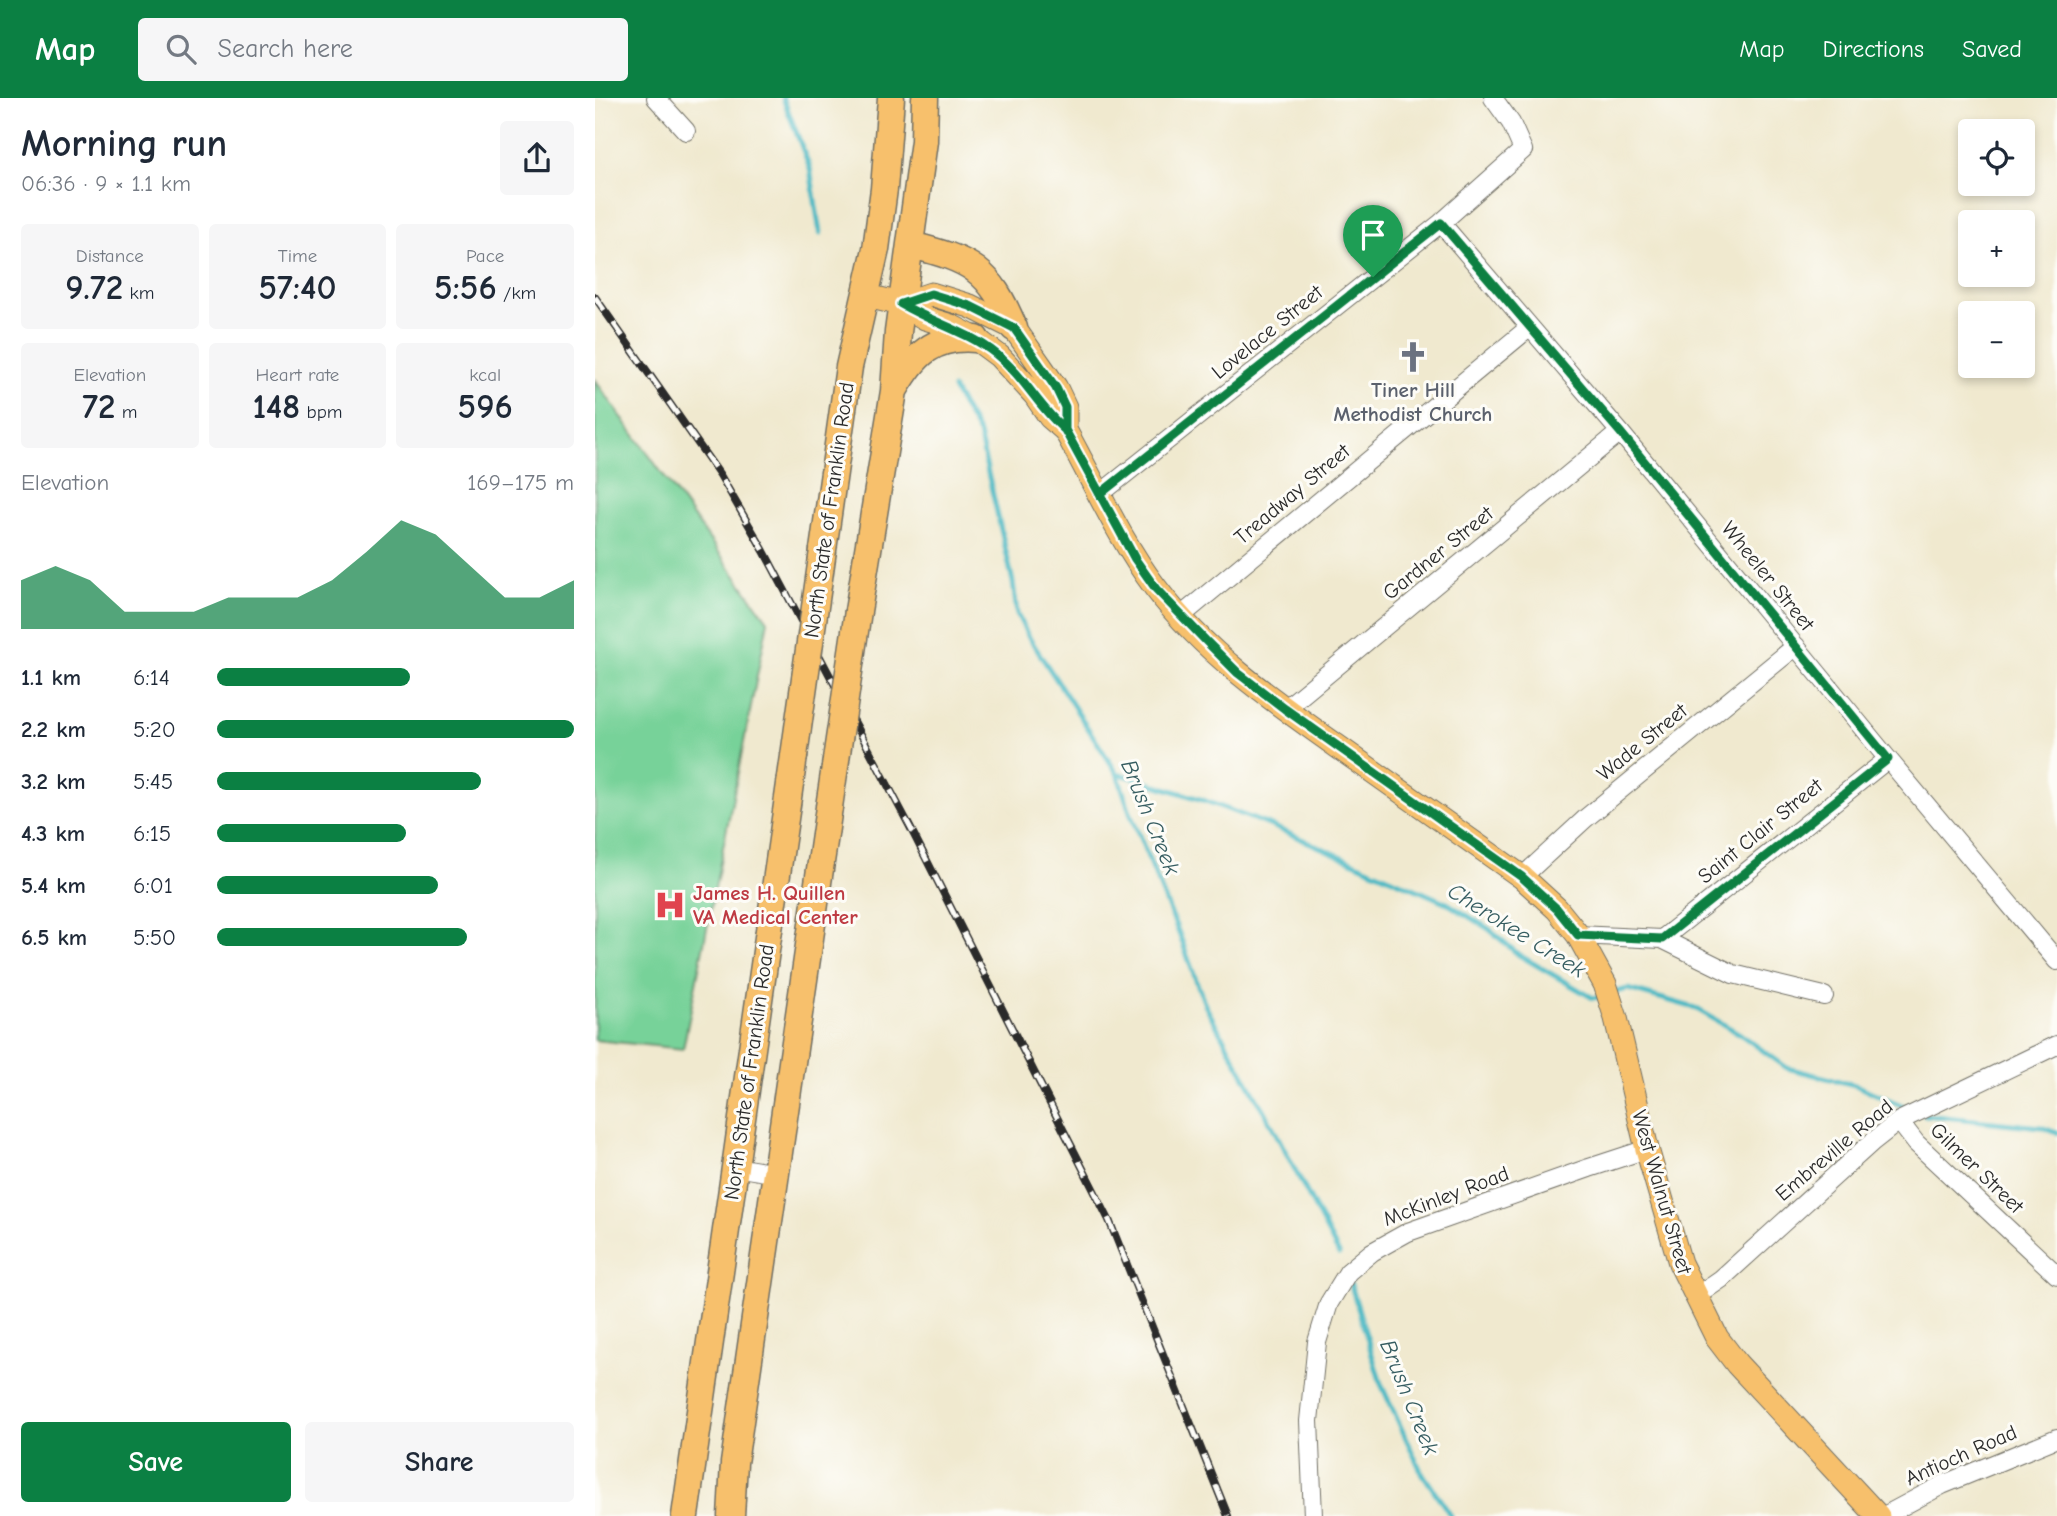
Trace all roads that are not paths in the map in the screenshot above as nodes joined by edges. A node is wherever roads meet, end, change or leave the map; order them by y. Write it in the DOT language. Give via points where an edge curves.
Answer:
graph roads {
  1 [pos="656,98"];
  2 [pos="891,98"];
  3 [pos="925,98"];
  4 [pos="1493,98"];
  5 [pos="686,131"];
  6 [pos="1441,223"];
  7 [pos="911,245"];
  8 [pos="867,296"];
  9 [pos="901,304"];
  10 [pos="1530,327"];
  11 [pos="1014,328"];
  12 [pos="976,339"];
  13 [pos="894,391"];
  14 [pos="1065,430"];
  15 [pos="1620,432"];
  16 [pos="1100,494"];
  17 [pos="1181,616"];
  18 [pos="1795,646"];
  19 [pos="1285,709"];
  20 [pos="1888,759"];
  21 [pos="1522,877"];
  22 [pos="1578,935"];
  23 [pos="1662,939"];
  24 [pos="2057,961"];
  25 [pos="1824,996"];
  26 [pos="2057,1045"];
  27 [pos="1910,1115"];
  28 [pos="1647,1149"];
  29 [pos="735,1167"];
  30 [pos="777,1174"];
  31 [pos="2057,1275"];
  32 [pos="1695,1297"];
  33 [pos="2057,1438"];
  34 [pos="685,1516"];
  35 [pos="731,1516"];
  36 [pos="1313,1516"];
  37 [pos="1878,1516"];
  38 [pos="1884,1516"];
  1 -- 5 [label="street"];
  2 -- 8 [label="highway, North State of Franklin Road" via="884,190"];
  3 -- 7 [label="highway, North State of Franklin Road"];
  4 -- 6 [label="street, Lovelace Street" via="1523,150"];
  6 -- 10 [label="street, Wheeler Street"];
  6 -- 16 [label="street, Lovelace Street"];
  7 -- 9 [label="highway, North State of Franklin Road"];
  7 -- 11 [label="highway" via="966,262 978,271 1002,299"];
  8 -- 9 [label="main road, West Walnut Street"];
  8 -- 29 [label="highway, North State of Franklin Road, bridge" via="849,367"];
  9 -- 11 [label="main road, West Walnut Street" via="931,294 970,306"];
  9 -- 12 [label="main road, West Walnut Street"];
  9 -- 13 [label="highway, North State of Franklin Road"];
  10 -- 15 [label="street, Wheeler Street"];
  10 -- 17 [label="street, Treadway Street"];
  11 -- 14 [label="main road, West Walnut Street" via="1056,388 1065,407"];
  12 -- 13 [label="highway" via="946,339 928,348 908,367"];
  12 -- 14 [label="main road, West Walnut Street" via="999,356"];
  13 -- 30 [label="highway, North State of Franklin Road, bridge"];
  14 -- 16 [label="main road, West Walnut Street"];
  15 -- 18 [label="street, Wheeler Street"];
  15 -- 19 [label="street, Gardner Street"];
  16 -- 17 [label="main road, West Walnut Street" via="1135,559"];
  17 -- 19 [label="main road, West Walnut Street" via="1238,673"];
  18 -- 20 [label="street, Wheeler Street"];
  18 -- 21 [label="street, Wade Street" via="1586,818"];
  19 -- 21 [label="main road, West Walnut Street"];
  20 -- 23 [label="street, Saint Clair Street"];
  20 -- 24 [label="street, Wheeler Street"];
  21 -- 22 [label="main road, West Walnut Street"];
  22 -- 23 [label="street"];
  22 -- 28 [label="main road, West Walnut Street" via="1608,994"];
  23 -- 25 [label="street" via="1733,974"];
  26 -- 27 [label="street, Embreville Road"];
  27 -- 31 [label="street, Gilmer Street" via="1916,1143"];
  27 -- 32 [label="street, Embreville Road" via="1871,1143 1721,1279"];
  28 -- 32 [label="main road, West Walnut Street" via="1680,1263"];
  28 -- 36 [label="street, McKinley Road" via="1408,1232 1371,1252 1348,1272 1329,1303 1317,1342 1309,1421"];
  29 -- 30 [label="street"];
  29 -- 34 [label="highway, North State of Franklin Road"];
  30 -- 35 [label="highway, North State of Franklin Road" via="736,1450"];
  32 -- 37 [label="main road, West Walnut Street" via="1737,1364"];
  33 -- 38 [label="street, Antioch Road" via="1943,1485"];
}
